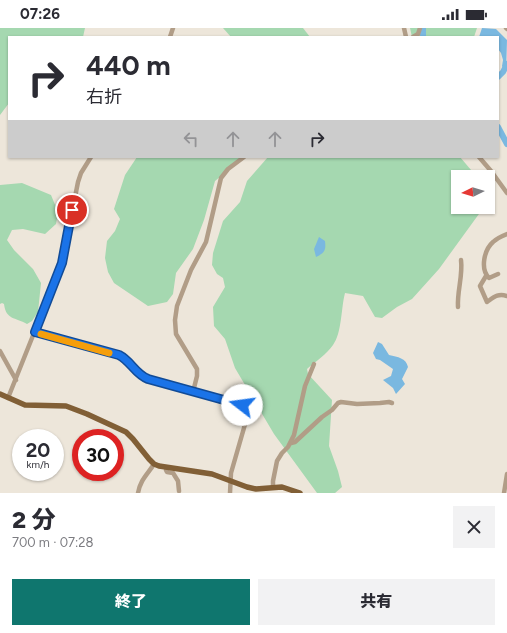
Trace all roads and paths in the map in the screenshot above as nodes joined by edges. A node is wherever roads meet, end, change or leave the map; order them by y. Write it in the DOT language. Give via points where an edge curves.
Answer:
graph roads {
  1 [pos="420,28"];
  2 [pos="414,36"];
  3 [pos="90,158"];
  4 [pos="243,158"];
  5 [pos="480,158"];
  6 [pos="507,193"];
  7 [pos="507,234"];
  8 [pos="461,260"];
  9 [pos="498,274"];
  10 [pos="486,276"];
  11 [pos="507,296"];
  12 [pos="458,307"];
  13 [pos="35,332"];
  14 [pos="0,351"];
  15 [pos="314,364"];
  16 [pos="16,380"];
  17 [pos="193,392"];
  18 [pos="0,394"];
  19 [pos="8,398"];
  20 [pos="392,403"];
  21 [pos="291,443"];
  22 [pos="154,464"];
  23 [pos="168,468"];
  24 [pos="507,474"];
  25 [pos="230,481"];
  26 [pos="273,487"];
  27 [pos="179,491"];
  28 [pos="138,493"];
  29 [pos="230,493"];
  30 [pos="300,493"];
  31 [pos="504,493"];
  1 -- 2 [label="street"];
  3 -- 13 [label="street" via="81,172 62,263"];
  4 -- 17 [label="street" via="221,178 206,242 191,270 177,306 176,334 197,369"];
  5 -- 6 [label="street"];
  7 -- 10 [label="street" via="494,241 488,248 484,260"];
  8 -- 12 [label="street"];
  9 -- 10 [label="street" via="489,278"];
  10 -- 11 [label="street" via="480,286 487,302 497,295"];
  13 -- 16 [label="street"];
  13 -- 17 [label="street" via="119,355 142,377"];
  14 -- 16 [label="street"];
  15 -- 21 [label="street" via="305,386"];
  16 -- 19 [label="street"];
  17 -- 25 [label="street" via="242,405 248,410"];
  18 -- 19 [label="main road"];
  19 -- 22 [label="main road" via="25,405 66,406 92,417 128,434"];
  20 -- 21 [label="street" via="338,403"];
  21 -- 26 [label="street" via="278,458"];
  22 -- 23 [label="main road"];
  22 -- 28 [label="street" via="146,474"];
  23 -- 25 [label="main road" via="212,474"];
  23 -- 27 [label="street" via="167,472 173,473 178,481"];
  24 -- 31 [label="street"];
  25 -- 26 [label="main road" via="252,488"];
  25 -- 29 [label="street"];
  26 -- 30 [label="main road"];
}
